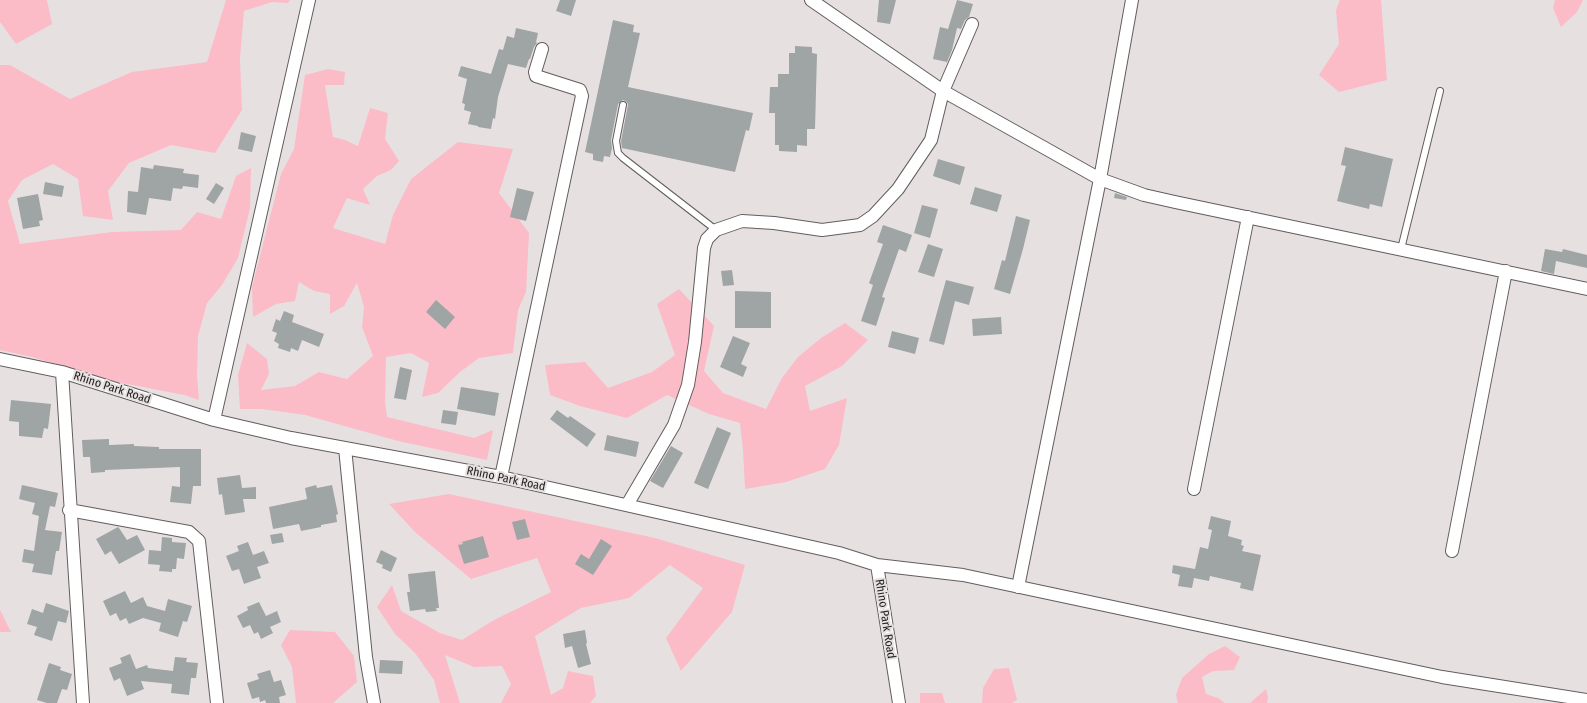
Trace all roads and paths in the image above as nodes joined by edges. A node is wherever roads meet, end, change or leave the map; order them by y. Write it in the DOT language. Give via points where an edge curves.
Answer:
graph roads {
  1 [pos="309,0"];
  2 [pos="811,0"];
  3 [pos="1132,0"];
  4 [pos="972,24"];
  5 [pos="542,49"];
  6 [pos="943,91"];
  7 [pos="1440,91"];
  8 [pos="623,105"];
  9 [pos="1100,179"];
  10 [pos="1248,217"];
  11 [pos="716,230"];
  12 [pos="1401,249"];
  13 [pos="1506,271"];
  14 [pos="1587,289"];
  15 [pos="0,359"];
  16 [pos="62,372"];
  17 [pos="214,420"];
  18 [pos="345,448"];
  19 [pos="501,477"];
  20 [pos="1194,489"];
  21 [pos="627,505"];
  22 [pos="69,510"];
  23 [pos="1452,551"];
  24 [pos="877,565"];
  25 [pos="1018,587"];
  26 [pos="1587,700"];
  27 [pos="83,703"];
  28 [pos="217,703"];
  29 [pos="374,703"];
  30 [pos="899,703"];
  1 -- 17 [label="street"];
  2 -- 6 [label="street"];
  3 -- 9 [label="street"];
  4 -- 6 [label="street"];
  5 -- 19 [label="street" via="536,76 580,90 582,96"];
  6 -- 9 [label="street"];
  6 -- 11 [label="street" via="931,140 898,190 860,225 822,230 742,221"];
  7 -- 12 [label="lane"];
  8 -- 11 [label="lane" via="616,141 618,153"];
  9 -- 10 [label="street" via="1144,195"];
  9 -- 25 [label="street"];
  10 -- 12 [label="street"];
  10 -- 20 [label="street"];
  11 -- 21 [label="street" via="704,248 688,385 674,424"];
  12 -- 13 [label="street"];
  13 -- 14 [label="street"];
  13 -- 23 [label="street"];
  15 -- 16 [label="street, Rhino Park Road"];
  16 -- 17 [label="street, Rhino Park Road"];
  16 -- 22 [label="street"];
  17 -- 18 [label="street, Rhino Park Road"];
  18 -- 19 [label="street, Rhino Park Road"];
  18 -- 29 [label="street" via="366,657"];
  19 -- 21 [label="street, Rhino Park Road"];
  21 -- 24 [label="street, Rhino Park Road" via="839,553"];
  22 -- 27 [label="street"];
  22 -- 28 [label="street" via="189,532 199,541"];
  24 -- 25 [label="street" via="963,575"];
  24 -- 30 [label="street, Rhino Park Road"];
  25 -- 26 [label="street" via="1442,677"];
}
